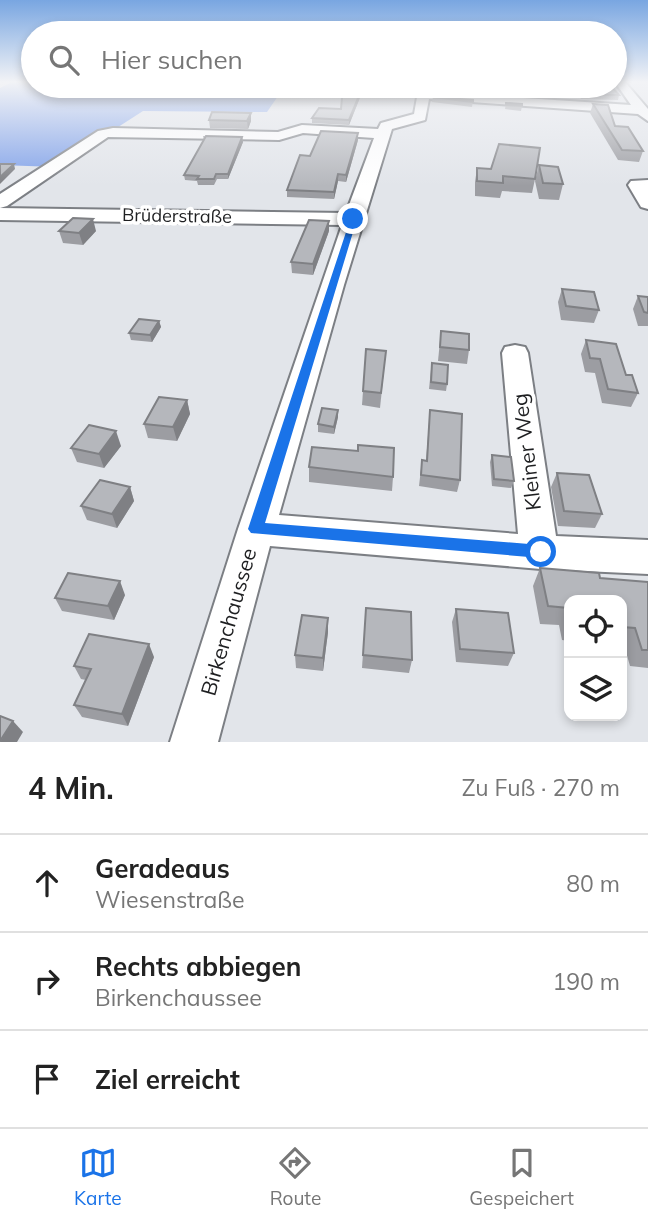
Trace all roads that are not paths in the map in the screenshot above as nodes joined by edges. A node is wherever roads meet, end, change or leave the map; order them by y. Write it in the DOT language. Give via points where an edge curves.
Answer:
graph roads {
  1 [pos="420,117"];
  2 [pos="383,134"];
  3 [pos="648,185"];
  4 [pos="0,202"];
  5 [pos="648,203"];
  6 [pos="0,214"];
  7 [pos="353,219"];
  8 [pos="515,353"];
  9 [pos="256,529"];
  10 [pos="541,552"];
  11 [pos="648,557"];
  12 [pos="194,742"];
  1 -- 2 [label="street" via="386,126"];
  2 -- 4 [label="street" via="302,129 279,136 113,132 103,134"];
  2 -- 7 [label="street, Birkenchaussee"];
  3 -- 5 [label="street" via="638,185"];
  6 -- 7 [label="street, Brüderstraße"];
  7 -- 9 [label="street, Birkenchaussee"];
  8 -- 10 [label="street, Kleiner Weg"];
  9 -- 10 [label="street"];
  9 -- 12 [label="street, Birkenchaussee"];
  10 -- 11 [label="street"];
}
